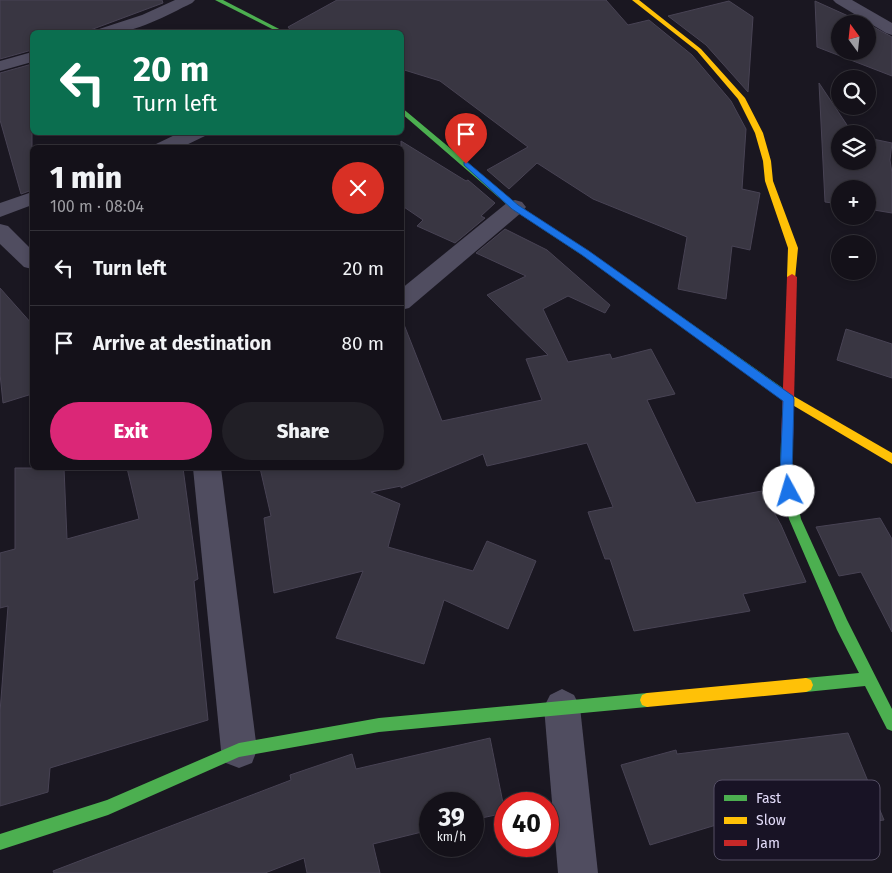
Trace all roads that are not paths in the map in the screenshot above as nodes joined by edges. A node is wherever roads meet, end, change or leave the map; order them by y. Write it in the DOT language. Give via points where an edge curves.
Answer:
graph roads {
  1 [pos="187,0"];
  2 [pos="218,0"];
  3 [pos="635,0"];
  4 [pos="841,0"];
  5 [pos="111,30"];
  6 [pos="278,30"];
  7 [pos="892,30"];
  8 [pos="30,58"];
  9 [pos="0,66"];
  10 [pos="404,112"];
  11 [pos="192,135"];
  12 [pos="170,145"];
  13 [pos="30,199"];
  14 [pos="515,207"];
  15 [pos="0,210"];
  16 [pos="0,231"];
  17 [pos="30,260"];
  18 [pos="404,300"];
  19 [pos="789,399"];
  20 [pos="892,459"];
  21 [pos="207,470"];
  22 [pos="868,679"];
  23 [pos="562,707"];
  24 [pos="892,724"];
  25 [pos="238,750"];
  26 [pos="0,842"];
  27 [pos="578,873"];
  1 -- 5 [label="street"];
  2 -- 6 [label="street"];
  3 -- 19 [label="street" via="699,50 742,98 759,133 769,181 793,248"];
  4 -- 7 [label="street"];
  8 -- 9 [label="street"];
  10 -- 14 [label="street"];
  11 -- 12 [label="street"];
  13 -- 15 [label="street"];
  14 -- 18 [label="street"];
  14 -- 19 [label="street"];
  16 -- 17 [label="street"];
  19 -- 20 [label="street"];
  19 -- 22 [label="street" via="786,477 795,519"];
  21 -- 25 [label="street"];
  22 -- 23 [label="street"];
  22 -- 24 [label="street"];
  23 -- 25 [label="street" via="379,725"];
  23 -- 27 [label="street"];
  25 -- 26 [label="street" via="108,808"];
}
